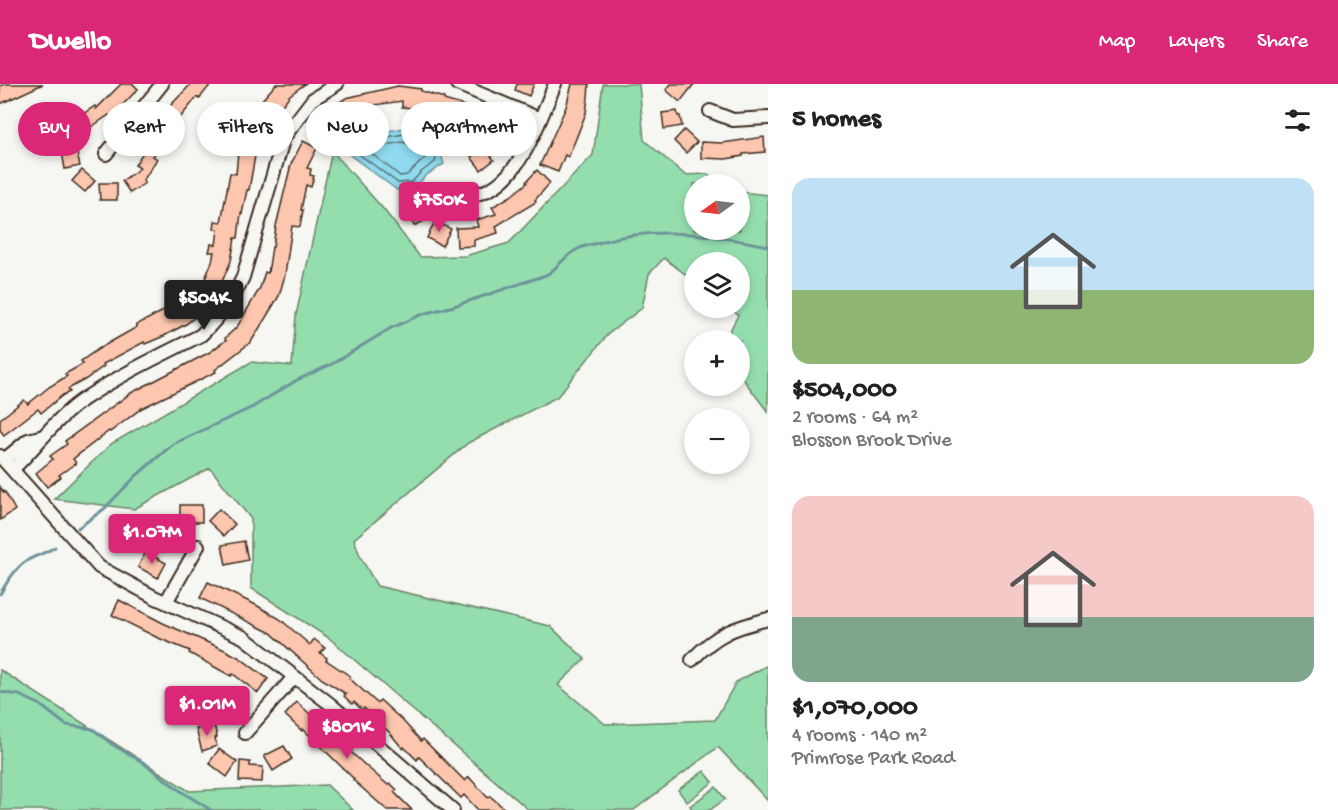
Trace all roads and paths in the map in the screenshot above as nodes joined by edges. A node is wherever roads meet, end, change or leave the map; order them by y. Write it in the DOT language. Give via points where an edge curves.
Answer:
graph roads {
  1 [pos="162,84"];
  2 [pos="337,84"];
  3 [pos="458,84"];
  4 [pos="555,84"];
  5 [pos="148,102"];
  6 [pos="710,111"];
  7 [pos="768,118"];
  8 [pos="540,119"];
  9 [pos="455,201"];
  10 [pos="6,462"];
  11 [pos="198,546"];
  12 [pos="166,602"];
  13 [pos="768,619"];
  14 [pos="692,660"];
  15 [pos="294,677"];
  16 [pos="245,733"];
  17 [pos="453,810"];
  1 -- 5 [label="street"];
  2 -- 10 [label="street" via="313,99 284,136 243,277 218,319 201,334 83,399 34,449"];
  3 -- 8 [label="street"];
  4 -- 8 [label="street"];
  6 -- 7 [label="street" via="733,120"];
  8 -- 9 [label="street" via="510,174 491,189"];
  10 -- 12 [label="street" via="99,567"];
  11 -- 12 [label="street"];
  12 -- 15 [label="street" via="243,637"];
  13 -- 14 [label="street" via="730,630 706,645"];
  15 -- 16 [label="street"];
  15 -- 17 [label="street"];
}
